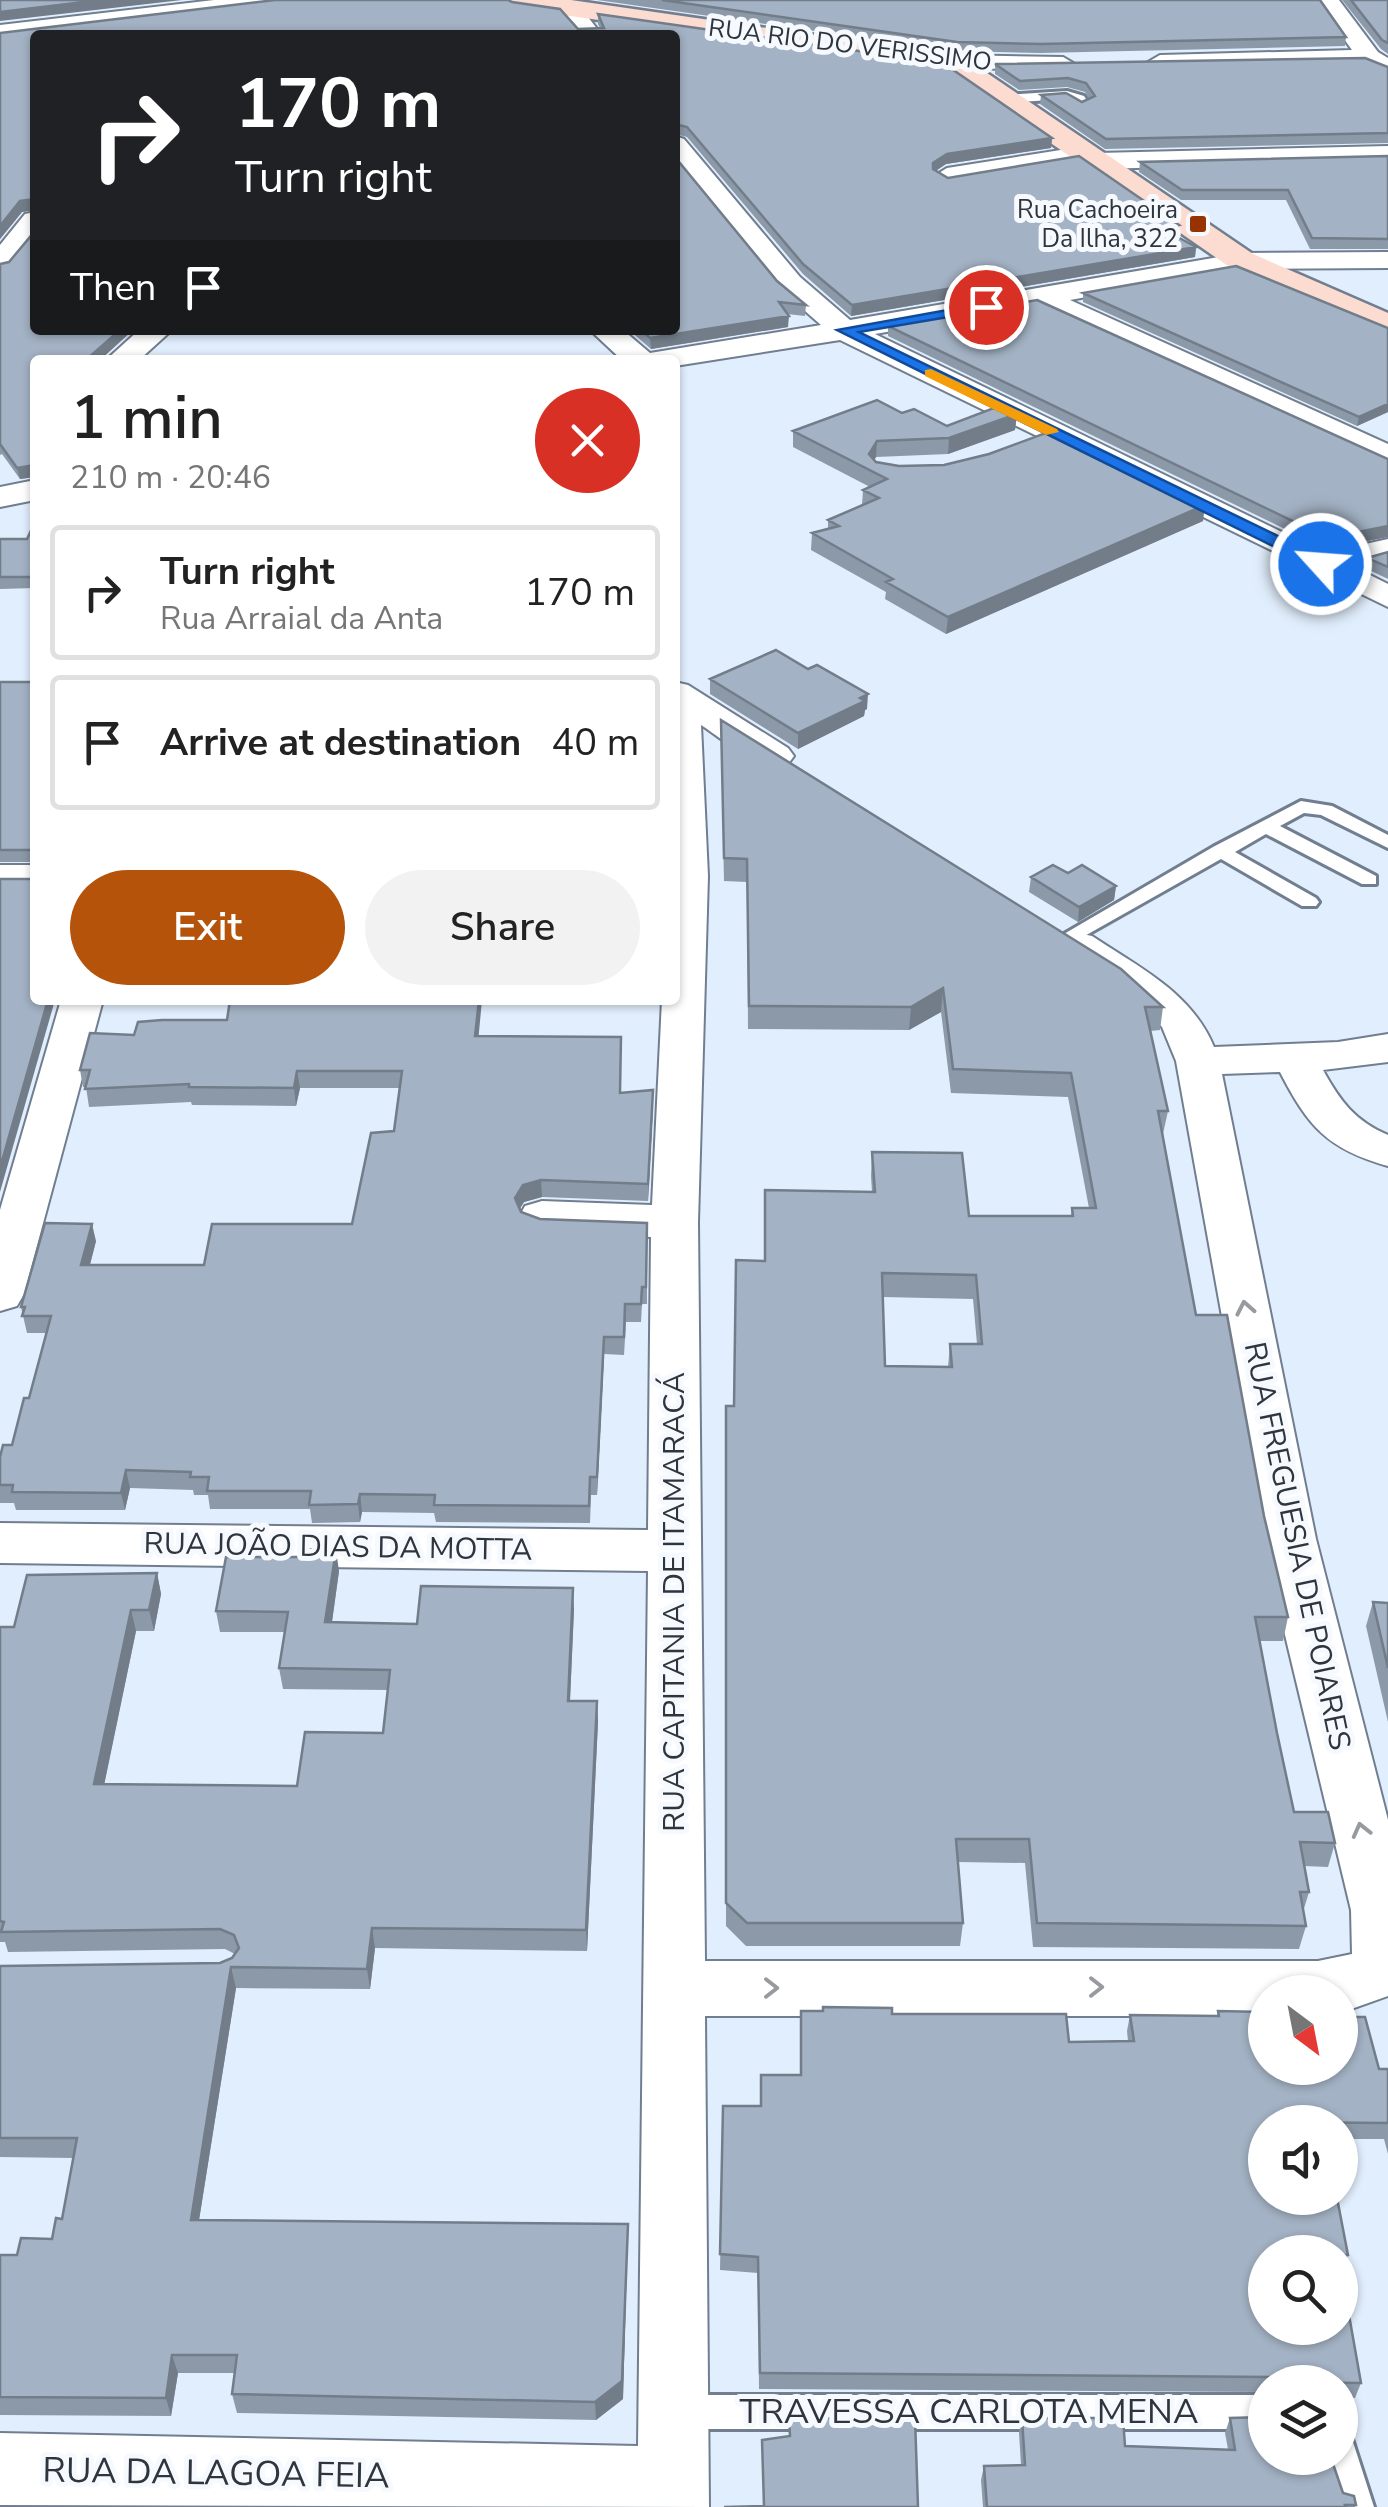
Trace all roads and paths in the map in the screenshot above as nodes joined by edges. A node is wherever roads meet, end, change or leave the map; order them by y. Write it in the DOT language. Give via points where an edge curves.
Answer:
graph roads {
  1 [pos="274,0"];
  2 [pos="514,0"];
  3 [pos="1327,0"];
  4 [pos="568,8"];
  5 [pos="46,30"];
  6 [pos="586,30"];
  7 [pos="30,32"];
  8 [pos="0,36"];
  9 [pos="30,46"];
  10 [pos="952,62"];
  11 [pos="1379,62"];
  12 [pos="1133,63"];
  13 [pos="1093,64"];
  14 [pos="1005,99"];
  15 [pos="1084,105"];
  16 [pos="680,150"];
  17 [pos="1388,154"];
  18 [pos="1090,158"];
  19 [pos="947,176"];
  20 [pos="30,226"];
  21 [pos="1388,260"];
  22 [pos="1242,261"];
  23 [pos="0,263"];
  24 [pos="1041,297"];
  25 [pos="1388,326"];
  26 [pos="844,330"];
  27 [pos="151,335"];
  28 [pos="611,335"];
  29 [pos="128,355"];
  30 [pos="634,355"];
  31 [pos="680,357"];
  32 [pos="1052,432"];
  33 [pos="1019,444"];
  34 [pos="1388,456"];
  35 [pos="30,491"];
  36 [pos="0,497"];
  37 [pos="1388,548"];
  38 [pos="1321,564"];
  39 [pos="1388,596"];
  40 [pos="680,696"];
  41 [pos="810,778"];
  42 [pos="680,786"];
  43 [pos="1265,826"];
  44 [pos="1388,842"];
  45 [pos="1220,851"];
  46 [pos="682,876"];
  47 [pos="0,877"];
  48 [pos="30,878"];
  49 [pos="1368,880"];
  50 [pos="1309,902"];
  51 [pos="1051,928"];
  52 [pos="680,962"];
  53 [pos="80,1005"];
  54 [pos="679,1005"];
  55 [pos="1388,1048"];
  56 [pos="1295,1059"];
  57 [pos="1198,1061"];
  58 [pos="1388,1152"];
  59 [pos="20,1161"];
  60 [pos="542,1216"];
  61 [pos="674,1222"];
  62 [pos="0,1294"];
  63 [pos="0,1543"];
  64 [pos="675,1551"];
  65 [pos="674,1988"];
  66 [pos="673,2412"];
  67 [pos="1248,2412"];
  68 [pos="0,2468"];
  69 [pos="1347,2475"];
  70 [pos="673,2495"];
  71 [pos="1357,2507"];
  1 -- 5 [label="street"];
  2 -- 4 [label="street, RUA RIO DO VERISSIMO"];
  3 -- 11 [label="street"];
  4 -- 6 [label="street"];
  4 -- 10 [label="street, RUA RIO DO VERISSIMO"];
  7 -- 8 [label="street"];
  8 -- 9 [label="street"];
  10 -- 13 [label="street, RUA RIO DO VERISSIMO"];
  10 -- 14 [label="street"];
  11 -- 12 [label="street"];
  14 -- 15 [label="lane" via="1067,95"];
  14 -- 18 [label="street"];
  16 -- 26 [label="street" via="790,283"];
  17 -- 18 [label="street"];
  18 -- 19 [label="street"];
  18 -- 22 [label="street"];
  20 -- 23 [label="street"];
  21 -- 22 [label="street"];
  22 -- 24 [label="street"];
  22 -- 25 [label="street"];
  24 -- 26 [label="street"];
  24 -- 34 [label="street"];
  26 -- 31 [label="street"];
  26 -- 32 [label="street"];
  27 -- 29 [label="street"];
  28 -- 30 [label="street"];
  32 -- 33 [label="street"];
  32 -- 38 [label="street"];
  35 -- 36 [label="street"];
  37 -- 38 [label="street"];
  38 -- 39 [label="street"];
  40 -- 41 [label="street"];
  42 -- 46 [label="street, RUA CAPITANIA DE ITAMARACÁ"];
  43 -- 44 [label="lane" via="1312,806"];
  43 -- 45 [label="lane"];
  43 -- 49 [label="lane"];
  45 -- 50 [label="lane"];
  45 -- 51 [label="lane"];
  46 -- 52 [label="street, RUA CAPITANIA DE ITAMARACÁ"];
  47 -- 48 [label="street"];
  51 -- 57 [label="street, RUA FREGUESIA DE POIARES" via="1165,1004 1182,1022"];
  53 -- 59 [label="street"];
  54 -- 61 [label="street, RUA CAPITANIA DE ITAMARACÁ"];
  55 -- 56 [label="street"];
  56 -- 57 [label="street"];
  56 -- 58 [label="street" via="1329,1121"];
  65 -- 57 [label="street, RUA FREGUESIA DE POIARES, one-way" via="1318,1989 1377,1972 1385,1948 1380,1910 1289,1539"];
  59 -- 62 [label="street"];
  60 -- 61 [label="street"];
  61 -- 64 [label="street, RUA CAPITANIA DE ITAMARACÁ"];
  63 -- 64 [label="street, RUA JOÃO DIAS DA MOTTA"];
  64 -- 65 [label="street, RUA CAPITANIA DE ITAMARACÁ"];
  65 -- 66 [label="street, RUA CAPITANIA DE ITAMARACÁ"];
  66 -- 67 [label="lane, TRAVESSA CARLOTA MENA"];
  66 -- 70 [label="street, RUA CAPITANIA DE ITAMARACÁ"];
  68 -- 70 [label="street, RUA DA LAGOA FEIA"];
  69 -- 71 [label="lane"];
}
